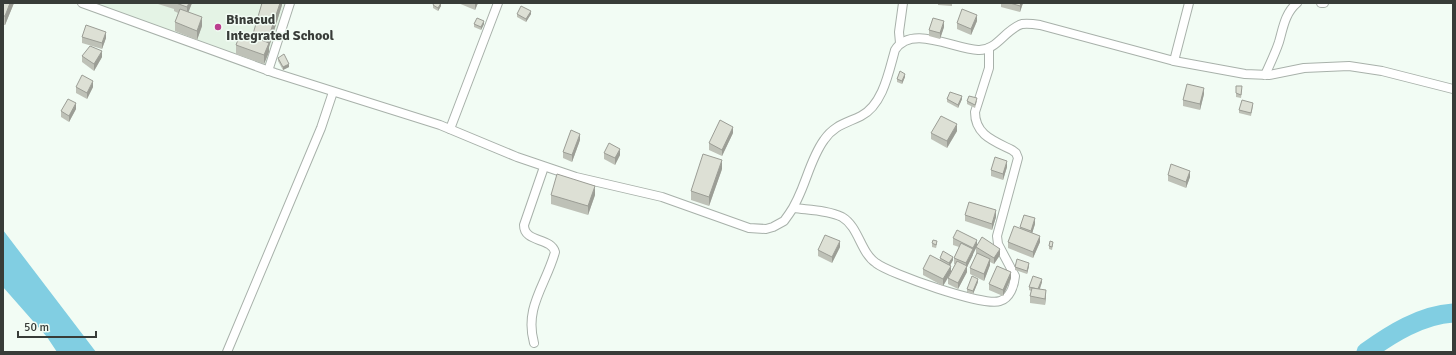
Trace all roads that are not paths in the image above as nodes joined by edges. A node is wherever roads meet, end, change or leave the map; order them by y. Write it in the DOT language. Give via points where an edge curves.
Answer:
graph roads {
  1 [pos="82,3"];
  2 [pos="290,3"];
  3 [pos="498,3"];
  4 [pos="903,3"];
  5 [pos="1188,3"];
  6 [pos="1297,3"];
  7 [pos="900,43"];
  8 [pos="990,48"];
  9 [pos="1174,61"];
  10 [pos="268,71"];
  11 [pos="1265,75"];
  12 [pos="1453,89"];
  13 [pos="333,92"];
  14 [pos="450,129"];
  15 [pos="544,167"];
  16 [pos="794,208"];
  17 [pos="534,343"];
  18 [pos="227,352"];
  1 -- 10 [label="street"];
  2 -- 10 [label="street"];
  3 -- 14 [label="street"];
  4 -- 7 [label="street"];
  5 -- 9 [label="street"];
  6 -- 11 [label="street" via="1286,17"];
  7 -- 8 [label="street" via="911,38 919,38 976,50"];
  7 -- 16 [label="street" via="895,50 877,101 862,116 844,122 822,142"];
  8 -- 9 [label="street" via="1017,26 1029,24"];
  8 -- 16 [label="street" via="989,68 975,112 975,120 980,132 1012,150 1018,158 997,236 998,244 1015,276 1012,289 1004,299 994,302 962,297 885,268 870,258 850,224 841,217"];
  9 -- 11 [label="street" via="1245,74"];
  10 -- 13 [label="street"];
  11 -- 12 [label="street" via="1310,68 1349,66 1382,71"];
  13 -- 14 [label="street"];
  13 -- 18 [label="street" via="321,128"];
  14 -- 15 [label="street"];
  15 -- 16 [label="street" via="656,195 749,228 773,227 784,221"];
  15 -- 17 [label="street" via="524,225 527,234 550,244 555,252 531,316"];
}
